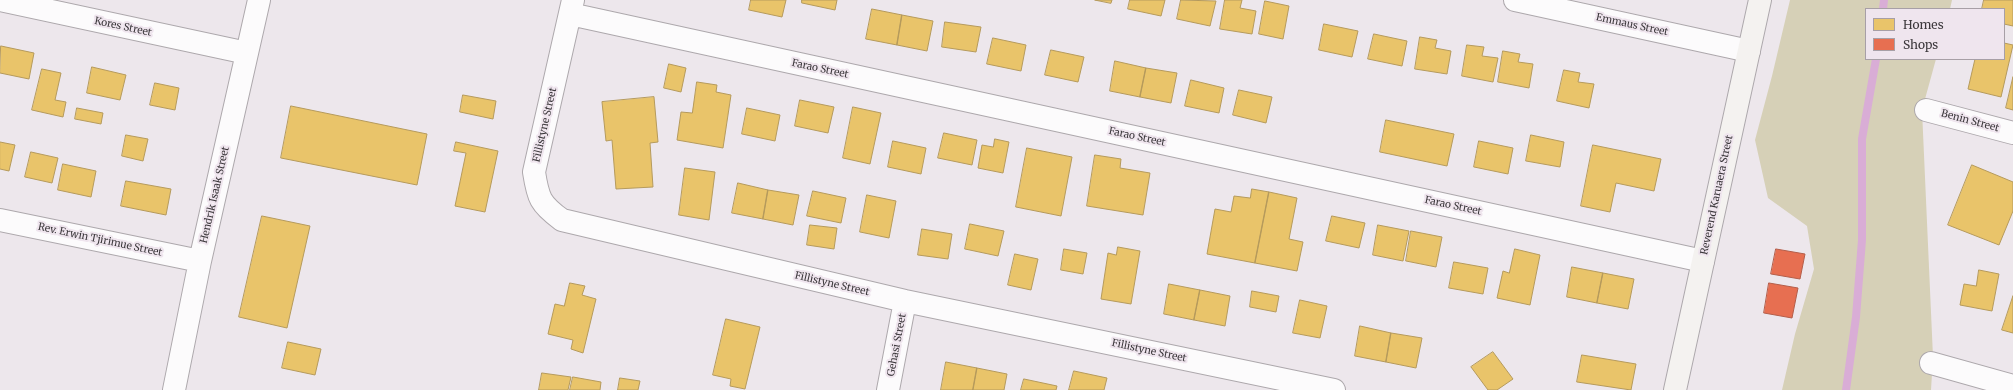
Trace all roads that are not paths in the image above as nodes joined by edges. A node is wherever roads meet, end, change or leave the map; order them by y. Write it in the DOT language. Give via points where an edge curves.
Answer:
graph roads {
  1 [pos="0,0"];
  2 [pos="259,0"];
  3 [pos="1515,0"];
  4 [pos="1760,0"];
  5 [pos="1536,2"];
  6 [pos="39,4"];
  7 [pos="571,7"];
  8 [pos="1749,51"];
  9 [pos="247,53"];
  10 [pos="1926,110"];
  11 [pos="2013,133"];
  12 [pos="0,220"];
  13 [pos="200,261"];
  14 [pos="1703,261"];
  15 [pos="905,300"];
  16 [pos="1931,363"];
  17 [pos="2013,386"];
  18 [pos="174,390"];
  19 [pos="888,390"];
  20 [pos="1334,390"];
  21 [pos="1675,390"];
  1 -- 6 [label="street, Kores Street"];
  2 -- 9 [label="street, Hendrik Isaak Street"];
  3 -- 5 [label="street, Emmaus Street"];
  4 -- 8 [label="street, Reverend Karuaera Street"];
  5 -- 8 [label="street, Emmaus Street"];
  6 -- 9 [label="street, Kores Street"];
  7 -- 14 [label="street, Farao Street"];
  7 -- 15 [label="street, Fillistyne Street" via="534,172 537,193 546,209 562,220 580,225"];
  8 -- 14 [label="street, Reverend Karuaera Street"];
  9 -- 13 [label="street, Hendrik Isaak Street"];
  10 -- 11 [label="street, Benin Street"];
  12 -- 13 [label="street, Rev. Erwin Tjirimue Street"];
  13 -- 18 [label="street, Hendrik Isaak Street"];
  14 -- 21 [label="street, Reverend Karuaera Street"];
  15 -- 19 [label="street, Gehasi Street"];
  15 -- 20 [label="street, Fillistyne Street"];
  16 -- 17 [label="street"];
}
